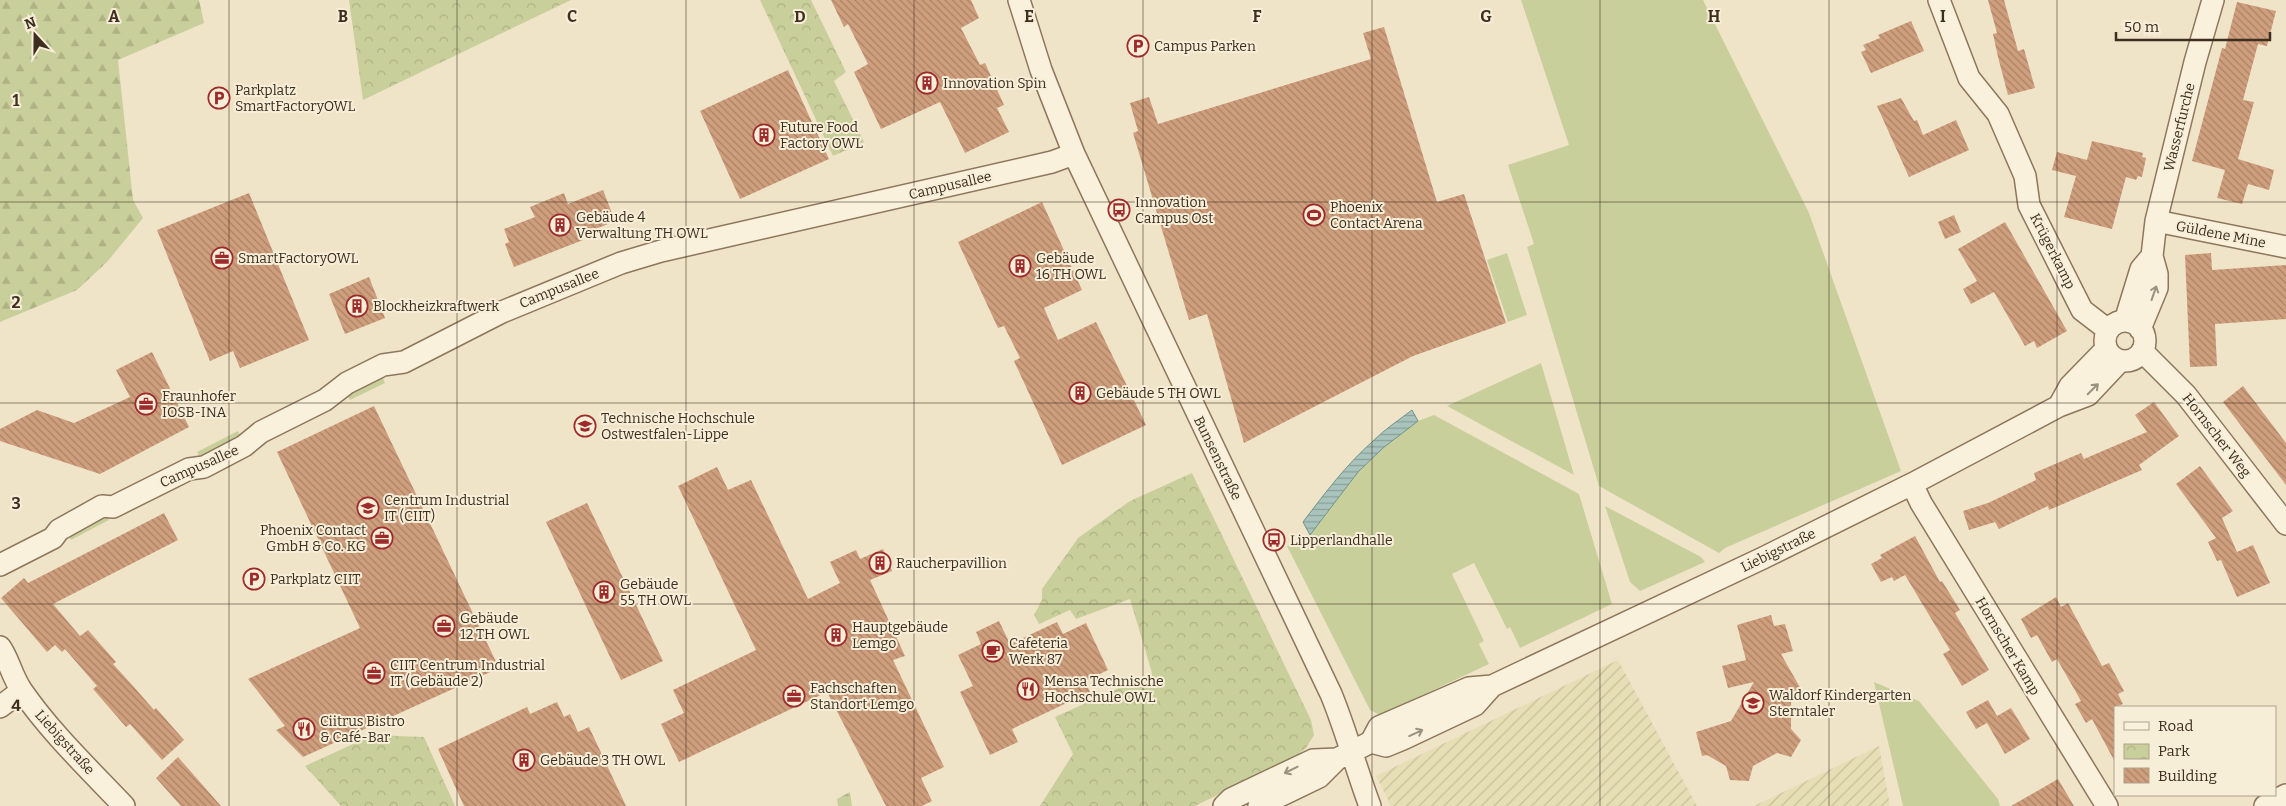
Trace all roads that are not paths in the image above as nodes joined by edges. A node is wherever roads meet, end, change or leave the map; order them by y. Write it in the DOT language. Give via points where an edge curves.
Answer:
graph roads {
  1 [pos="1019,0"];
  2 [pos="1939,0"];
  3 [pos="2213,0"];
  4 [pos="1074,154"];
  5 [pos="2156,221"];
  6 [pos="2286,247"];
  7 [pos="2120,338"];
  8 [pos="2142,351"];
  9 [pos="1912,484"];
  10 [pos="2286,524"];
  11 [pos="0,565"];
  12 [pos="0,647"];
  13 [pos="11,678"];
  14 [pos="0,707"];
  15 [pos="1344,755"];
  16 [pos="2286,795"];
  17 [pos="124,806"];
  18 [pos="1224,806"];
  19 [pos="1259,806"];
  20 [pos="1370,806"];
  21 [pos="2107,806"];
  22 [pos="2265,806"];
  1 -- 4 [label="street, Bunsenstraße" via="1041,70"];
  2 -- 7 [label="street, Krügerkamp" via="1969,78 1998,114 2025,176 2029,205 2082,310"];
  3 -- 5 [label="street, Wasserfurche"];
  4 -- 11 [label="street, Campusallee" via="1052,162 670,248 621,263 502,312 404,362 383,365 347,382 325,400 261,432 204,467 189,468 112,507 102,506 59,530 53,538"];
  4 -- 15 [label="street, Bunsenstraße" via="1330,694 1341,719"];
  5 -- 6 [label="street, Güldene Mine"];
  5 -- 7 [label="street, Wasserfurche" via="2152,256 2141,268"];
  7 -- 8 [label="street, Liebigstraße" via="2133,360"];
  7 -- 9 [label="street, Liebigstraße" via="2088,395 2059,406"];
  8 -- 10 [label="street, Hornscher Weg" via="2186,394"];
  9 -- 15 [label="street, Liebigstraße" via="1492,686 1469,688 1379,727 1371,742"];
  9 -- 21 [label="street, Hornscher Kamp"];
  12 -- 13 [label="street, Liebigstraße"];
  13 -- 14 [label="street"];
  13 -- 17 [label="street, Liebigstraße" via="68,748"];
  15 -- 18 [label="street, Liebigstraße, one-way" via="1313,760 1231,799"];
  15 -- 19 [label="street, Liebigstraße" via="1319,777"];
  15 -- 20 [label="street, Bunsenstraße"];
  16 -- 22 [label="street"];
}
